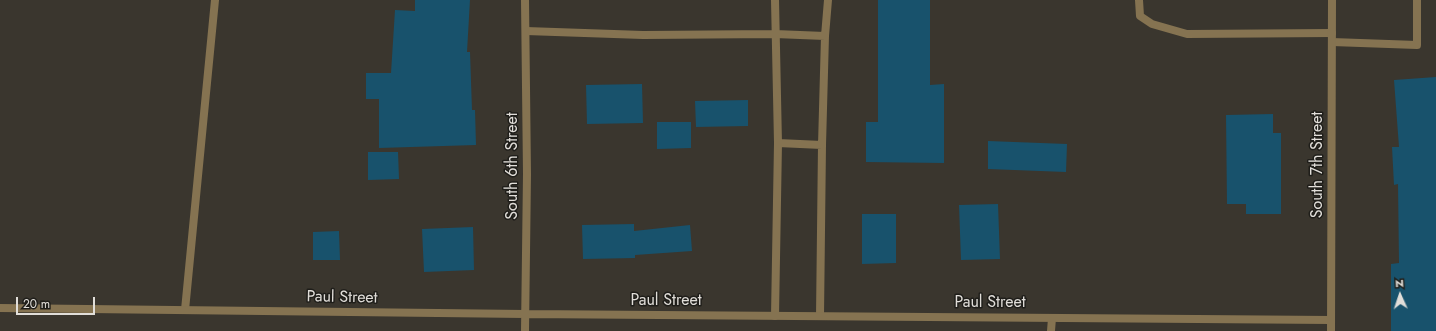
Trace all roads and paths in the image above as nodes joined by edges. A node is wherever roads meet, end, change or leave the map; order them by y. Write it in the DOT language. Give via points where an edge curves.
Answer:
graph roads {
  1 [pos="215,0"];
  2 [pos="525,0"];
  3 [pos="775,0"];
  4 [pos="828,0"];
  5 [pos="1139,0"];
  6 [pos="1332,0"];
  7 [pos="1418,0"];
  8 [pos="526,31"];
  9 [pos="1332,33"];
  10 [pos="775,34"];
  11 [pos="825,36"];
  12 [pos="1332,42"];
  13 [pos="778,143"];
  14 [pos="822,144"];
  15 [pos="0,308"];
  16 [pos="185,310"];
  17 [pos="526,314"];
  18 [pos="775,316"];
  19 [pos="820,316"];
  20 [pos="1052,318"];
  21 [pos="1331,320"];
  22 [pos="525,331"];
  23 [pos="1051,331"];
  24 [pos="1331,331"];
  1 -- 16 [label="street"];
  2 -- 8 [label="street, South 6th Street"];
  3 -- 10 [label="street"];
  4 -- 11 [label="street"];
  5 -- 9 [label="street" via="1140,16 1152,24 1187,34"];
  6 -- 9 [label="street, South 7th Street"];
  7 -- 12 [label="street" via="1417,45"];
  8 -- 10 [label="street"];
  8 -- 17 [label="street, South 6th Street"];
  9 -- 12 [label="street, South 7th Street"];
  10 -- 11 [label="street"];
  10 -- 13 [label="street"];
  11 -- 14 [label="street"];
  12 -- 21 [label="street, South 7th Street"];
  13 -- 14 [label="street"];
  13 -- 18 [label="street"];
  14 -- 19 [label="street"];
  15 -- 16 [label="street, Paul Street"];
  16 -- 17 [label="street, Paul Street"];
  17 -- 18 [label="street, Paul Street"];
  17 -- 22 [label="street, South 6th Street"];
  18 -- 19 [label="street, Paul Street"];
  19 -- 20 [label="street, Paul Street"];
  20 -- 21 [label="street, Paul Street"];
  20 -- 23 [label="street"];
  21 -- 24 [label="street, South 7th Street"];
}
